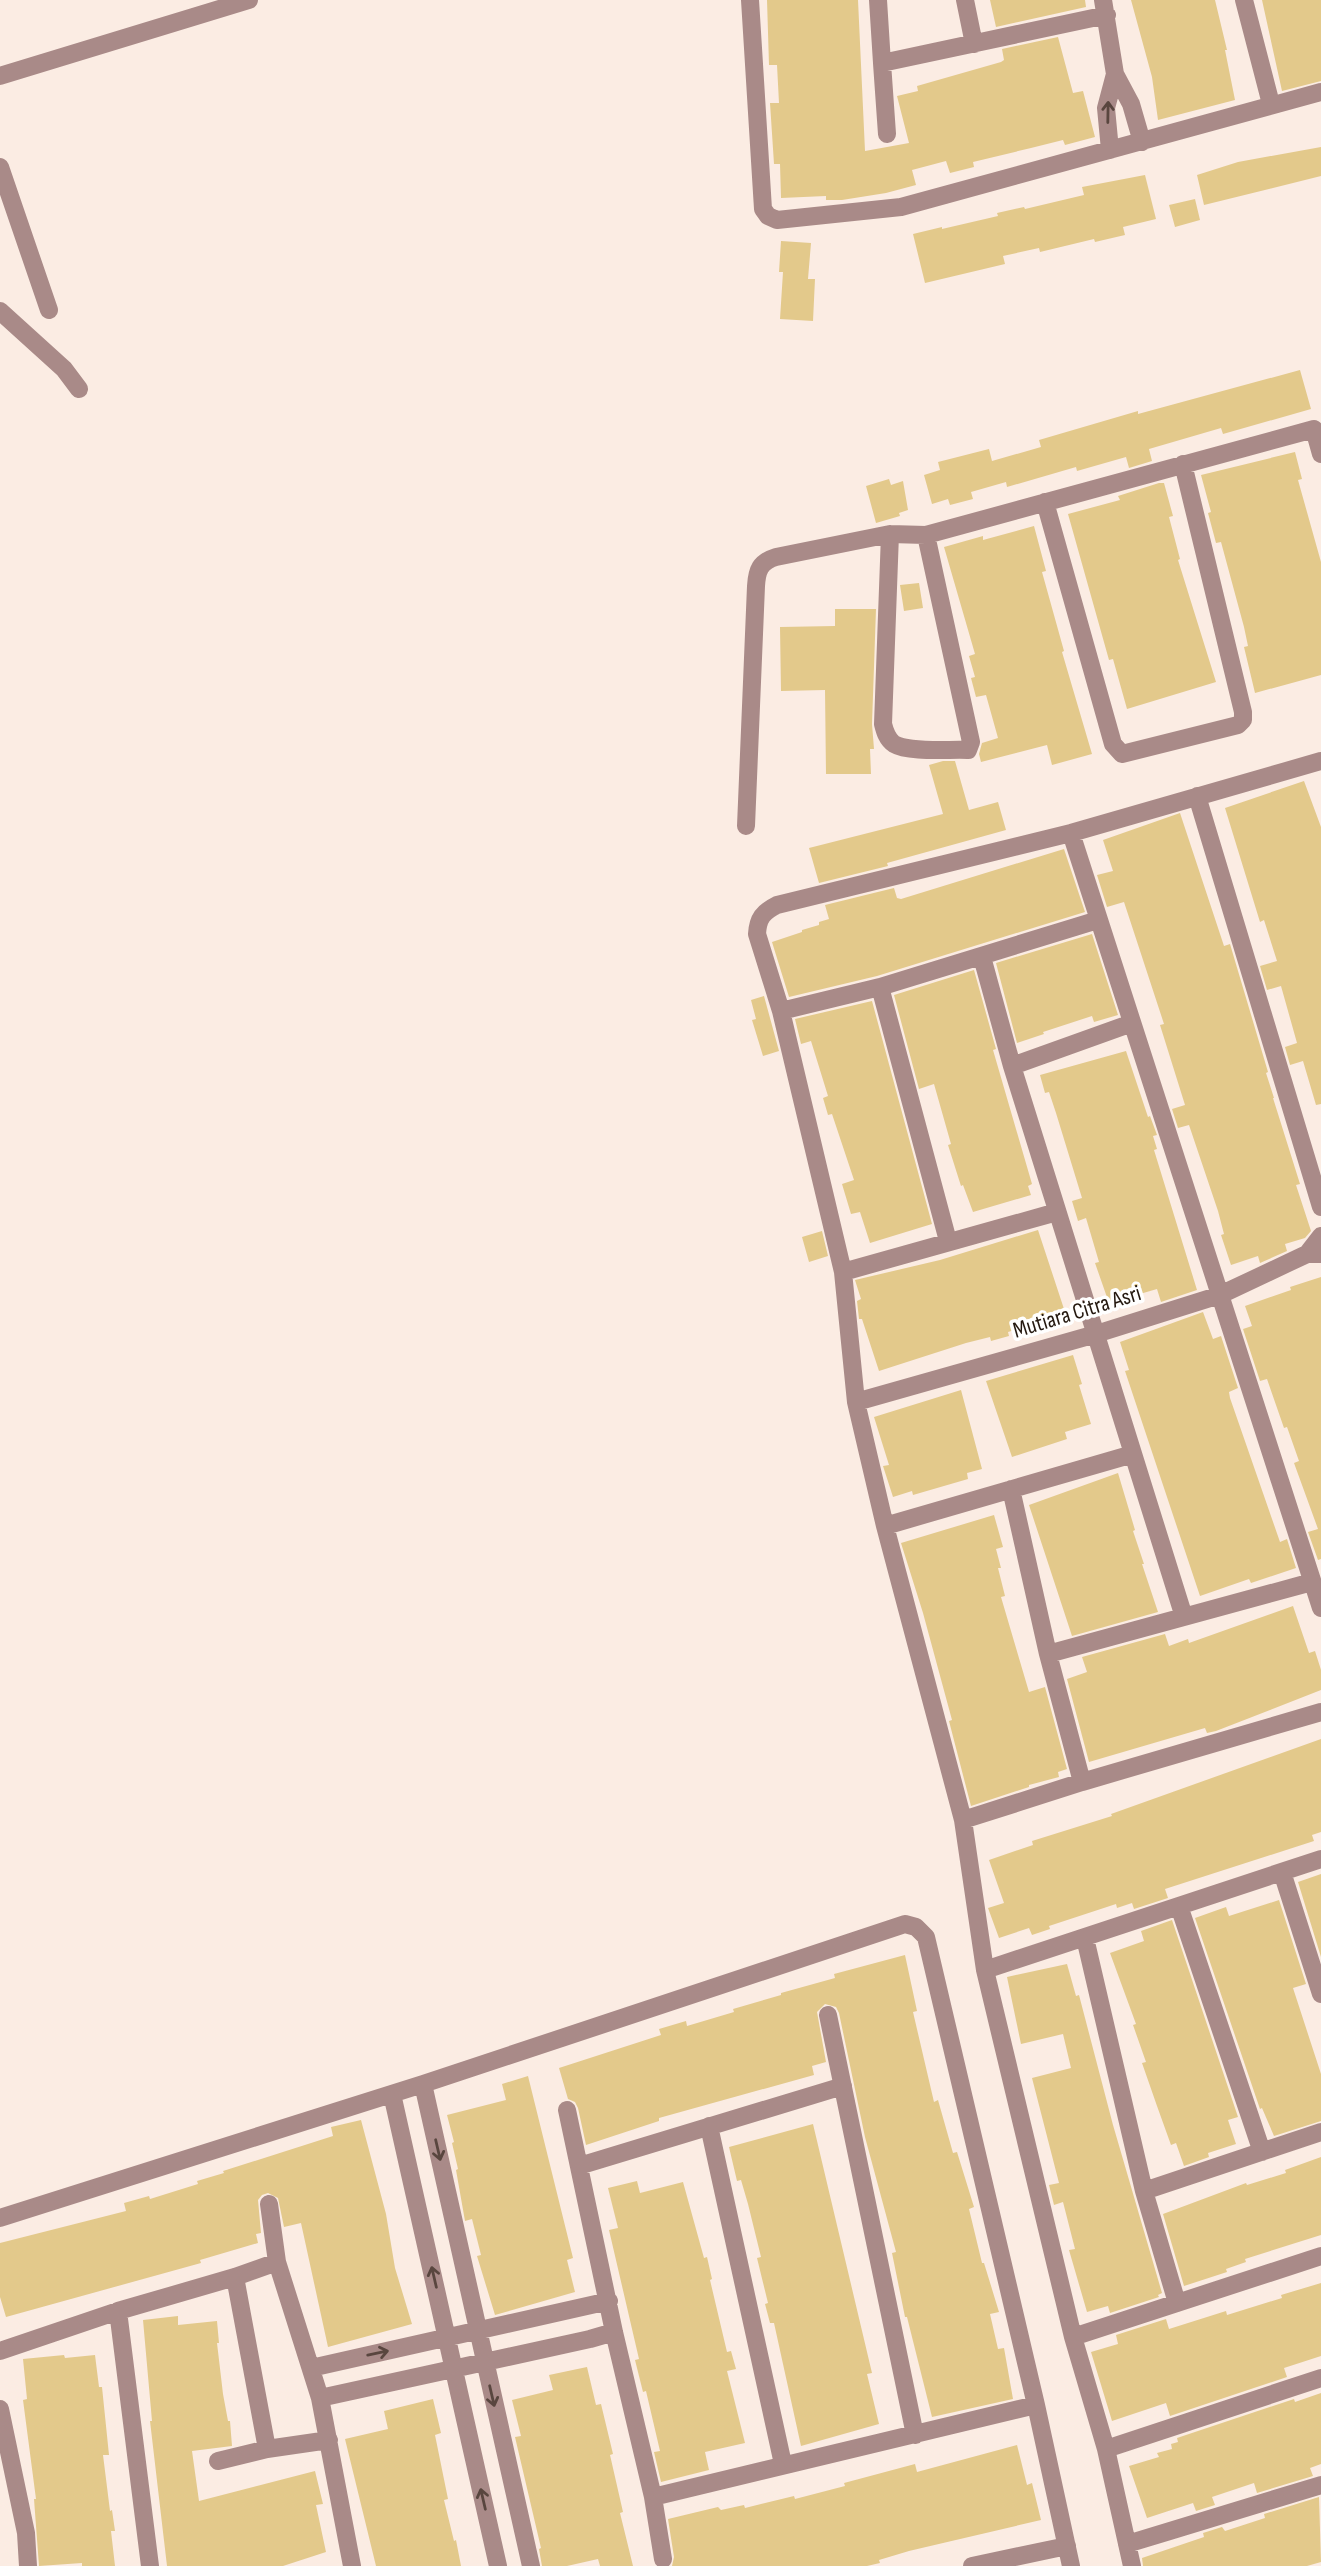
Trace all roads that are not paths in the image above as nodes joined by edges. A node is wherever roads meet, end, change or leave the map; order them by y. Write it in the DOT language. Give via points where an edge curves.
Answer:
graph roads {
  1 [pos="249,0"];
  2 [pos="750,0"];
  3 [pos="878,0"];
  4 [pos="965,0"];
  5 [pos="1244,0"];
  6 [pos="1105,8"];
  7 [pos="974,44"];
  8 [pos="882,63"];
  9 [pos="1115,74"];
  10 [pos="0,76"];
  11 [pos="1321,92"];
  12 [pos="1271,104"];
  13 [pos="887,134"];
  14 [pos="1142,142"];
  15 [pos="1110,150"];
  16 [pos="0,167"];
  17 [pos="48,310"];
  18 [pos="0,311"];
  19 [pos="79,388"];
  20 [pos="1317,428"];
  21 [pos="1321,454"];
  22 [pos="1183,464"];
  23 [pos="1045,502"];
  24 [pos="890,534"];
  25 [pos="926,535"];
  26 [pos="1321,761"];
  27 [pos="1197,796"];
  28 [pos="746,826"];
  29 [pos="1070,833"];
  30 [pos="1098,920"];
  31 [pos="982,957"];
  32 [pos="880,987"];
  33 [pos="781,1010"];
  34 [pos="1132,1023"];
  35 [pos="1012,1066"];
  36 [pos="1321,1207"];
  37 [pos="1057,1212"];
  38 [pos="1321,1236"];
  39 [pos="948,1241"];
  40 [pos="1314,1254"];
  41 [pos="843,1272"];
  42 [pos="1220,1294"];
  43 [pos="1096,1334"];
  44 [pos="856,1402"];
  45 [pos="1133,1454"];
  46 [pos="1011,1489"];
  47 [pos="885,1526"];
  48 [pos="1312,1582"];
  49 [pos="1321,1608"];
  50 [pos="1184,1617"];
  51 [pos="1048,1654"];
  52 [pos="1321,1713"];
  53 [pos="1082,1782"];
  54 [pos="963,1820"];
  55 [pos="1321,1859"];
  56 [pos="1282,1872"];
  57 [pos="1179,1906"];
  58 [pos="1085,1938"];
  59 [pos="985,1970"];
  60 [pos="1321,1994"];
  61 [pos="828,2015"];
  62 [pos="423,2084"];
  63 [pos="843,2086"];
  64 [pos="392,2094"];
  65 [pos="567,2110"];
  66 [pos="709,2126"];
  67 [pos="1321,2132"];
  68 [pos="1262,2152"];
  69 [pos="579,2166"];
  70 [pos="1144,2190"];
  71 [pos="269,2204"];
  72 [pos="0,2218"];
  73 [pos="1321,2256"];
  74 [pos="277,2262"];
  75 [pos="235,2277"];
  76 [pos="609,2301"];
  77 [pos="1177,2303"];
  78 [pos="118,2311"];
  79 [pos="479,2330"];
  80 [pos="614,2332"];
  81 [pos="1073,2337"];
  82 [pos="448,2338"];
  83 [pos="0,2351"];
  84 [pos="484,2361"];
  85 [pos="311,2368"];
  86 [pos="453,2369"];
  87 [pos="1321,2378"];
  88 [pos="320,2398"];
  89 [pos="1036,2405"];
  90 [pos="0,2409"];
  91 [pos="915,2435"];
  92 [pos="329,2440"];
  93 [pos="267,2449"];
  94 [pos="1106,2449"];
  95 [pos="218,2461"];
  96 [pos="783,2464"];
  97 [pos="1321,2484"];
  98 [pos="653,2497"];
  99 [pos="1127,2543"];
  100 [pos="1067,2546"];
  101 [pos="663,2559"];
  102 [pos="27,2566"];
  103 [pos="150,2566"];
  104 [pos="352,2566"];
  105 [pos="498,2566"];
  106 [pos="530,2566"];
  107 [pos="972,2566"];
  108 [pos="1071,2566"];
  109 [pos="1132,2566"];
  1 -- 10 [label="street"];
  2 -- 15 [label="street" via="762,209 777,220 901,207"];
  3 -- 8 [label="street"];
  4 -- 7 [label="street"];
  5 -- 12 [label="street"];
  6 -- 7 [label="street"];
  6 -- 9 [label="street"];
  7 -- 8 [label="street"];
  8 -- 13 [label="street"];
  9 -- 14 [label="street" via="1131,104"];
  15 -- 9 [label="street, one-way" via="1106,108"];
  11 -- 12 [label="street"];
  12 -- 14 [label="street"];
  14 -- 15 [label="street"];
  16 -- 17 [label="street"];
  18 -- 19 [label="street"];
  20 -- 21 [label="street"];
  20 -- 22 [label="street"];
  22 -- 23 [label="street"];
  22 -- 23 [label="street" via="1243,712 1238,724 1122,754 1116,750"];
  23 -- 25 [label="street"];
  24 -- 25 [label="street"];
  24 -- 25 [label="street" via="886,734 906,748 968,750 971,742"];
  24 -- 28 [label="street" via="776,557 757,571"];
  26 -- 27 [label="street"];
  27 -- 29 [label="street"];
  27 -- 36 [label="street"];
  29 -- 30 [label="street"];
  29 -- 33 [label="street" via="768,909 760,917 757,934"];
  30 -- 31 [label="street"];
  30 -- 34 [label="street"];
  31 -- 32 [label="street"];
  31 -- 35 [label="street"];
  32 -- 33 [label="street"];
  32 -- 39 [label="street"];
  33 -- 41 [label="street"];
  34 -- 35 [label="street"];
  34 -- 42 [label="street"];
  35 -- 37 [label="street"];
  37 -- 39 [label="street"];
  37 -- 43 [label="street"];
  38 -- 40 [label="street, Mutiara Citra Asri"];
  39 -- 41 [label="street"];
  40 -- 42 [label="street, Mutiara Citra Asri"];
  41 -- 44 [label="street"];
  42 -- 43 [label="street, Mutiara Citra Asri"];
  42 -- 48 [label="street"];
  43 -- 44 [label="street, Mutiara Citra Asri"];
  43 -- 45 [label="street"];
  44 -- 47 [label="street"];
  45 -- 46 [label="street"];
  45 -- 50 [label="street"];
  46 -- 47 [label="street"];
  46 -- 51 [label="street"];
  47 -- 54 [label="street"];
  48 -- 49 [label="street"];
  48 -- 50 [label="street"];
  50 -- 51 [label="street"];
  51 -- 53 [label="street"];
  52 -- 53 [label="street"];
  53 -- 54 [label="street"];
  54 -- 59 [label="street"];
  55 -- 56 [label="street"];
  56 -- 57 [label="street"];
  56 -- 60 [label="street"];
  57 -- 58 [label="street"];
  57 -- 68 [label="street"];
  58 -- 59 [label="street"];
  58 -- 70 [label="street"];
  59 -- 81 [label="street"];
  61 -- 63 [label="street"];
  62 -- 64 [label="street"];
  62 -- 79 [label="street, one-way"];
  62 -- 89 [label="street" via="905,1924 916,1927 926,1937"];
  63 -- 66 [label="street"];
  63 -- 91 [label="street"];
  64 -- 72 [label="street"];
  82 -- 64 [label="street, one-way"];
  65 -- 69 [label="street"];
  66 -- 69 [label="street"];
  66 -- 96 [label="street"];
  67 -- 68 [label="street"];
  68 -- 70 [label="street"];
  69 -- 76 [label="street"];
  70 -- 77 [label="street"];
  71 -- 74 [label="street"];
  73 -- 77 [label="street"];
  74 -- 75 [label="street"];
  74 -- 85 [label="street"];
  75 -- 78 [label="street"];
  75 -- 93 [label="street"];
  76 -- 79 [label="street"];
  76 -- 80 [label="street"];
  77 -- 81 [label="street"];
  78 -- 83 [label="street"];
  78 -- 103 [label="street"];
  79 -- 82 [label="street"];
  79 -- 84 [label="street"];
  80 -- 84 [label="street"];
  80 -- 98 [label="street"];
  81 -- 94 [label="street"];
  85 -- 82 [label="street, one-way"];
  82 -- 86 [label="street"];
  84 -- 86 [label="street"];
  84 -- 106 [label="street, one-way"];
  85 -- 88 [label="street"];
  86 -- 88 [label="street"];
  105 -- 86 [label="street, one-way"];
  87 -- 94 [label="street"];
  88 -- 92 [label="street"];
  89 -- 91 [label="street"];
  89 -- 100 [label="street"];
  90 -- 102 [label="street" via="26,2533"];
  91 -- 96 [label="street"];
  92 -- 93 [label="street"];
  92 -- 104 [label="street"];
  93 -- 95 [label="street"];
  94 -- 99 [label="street"];
  96 -- 98 [label="street"];
  97 -- 99 [label="street"];
  98 -- 101 [label="street"];
  99 -- 109 [label="street"];
  100 -- 107 [label="street"];
  100 -- 108 [label="street"];
}
